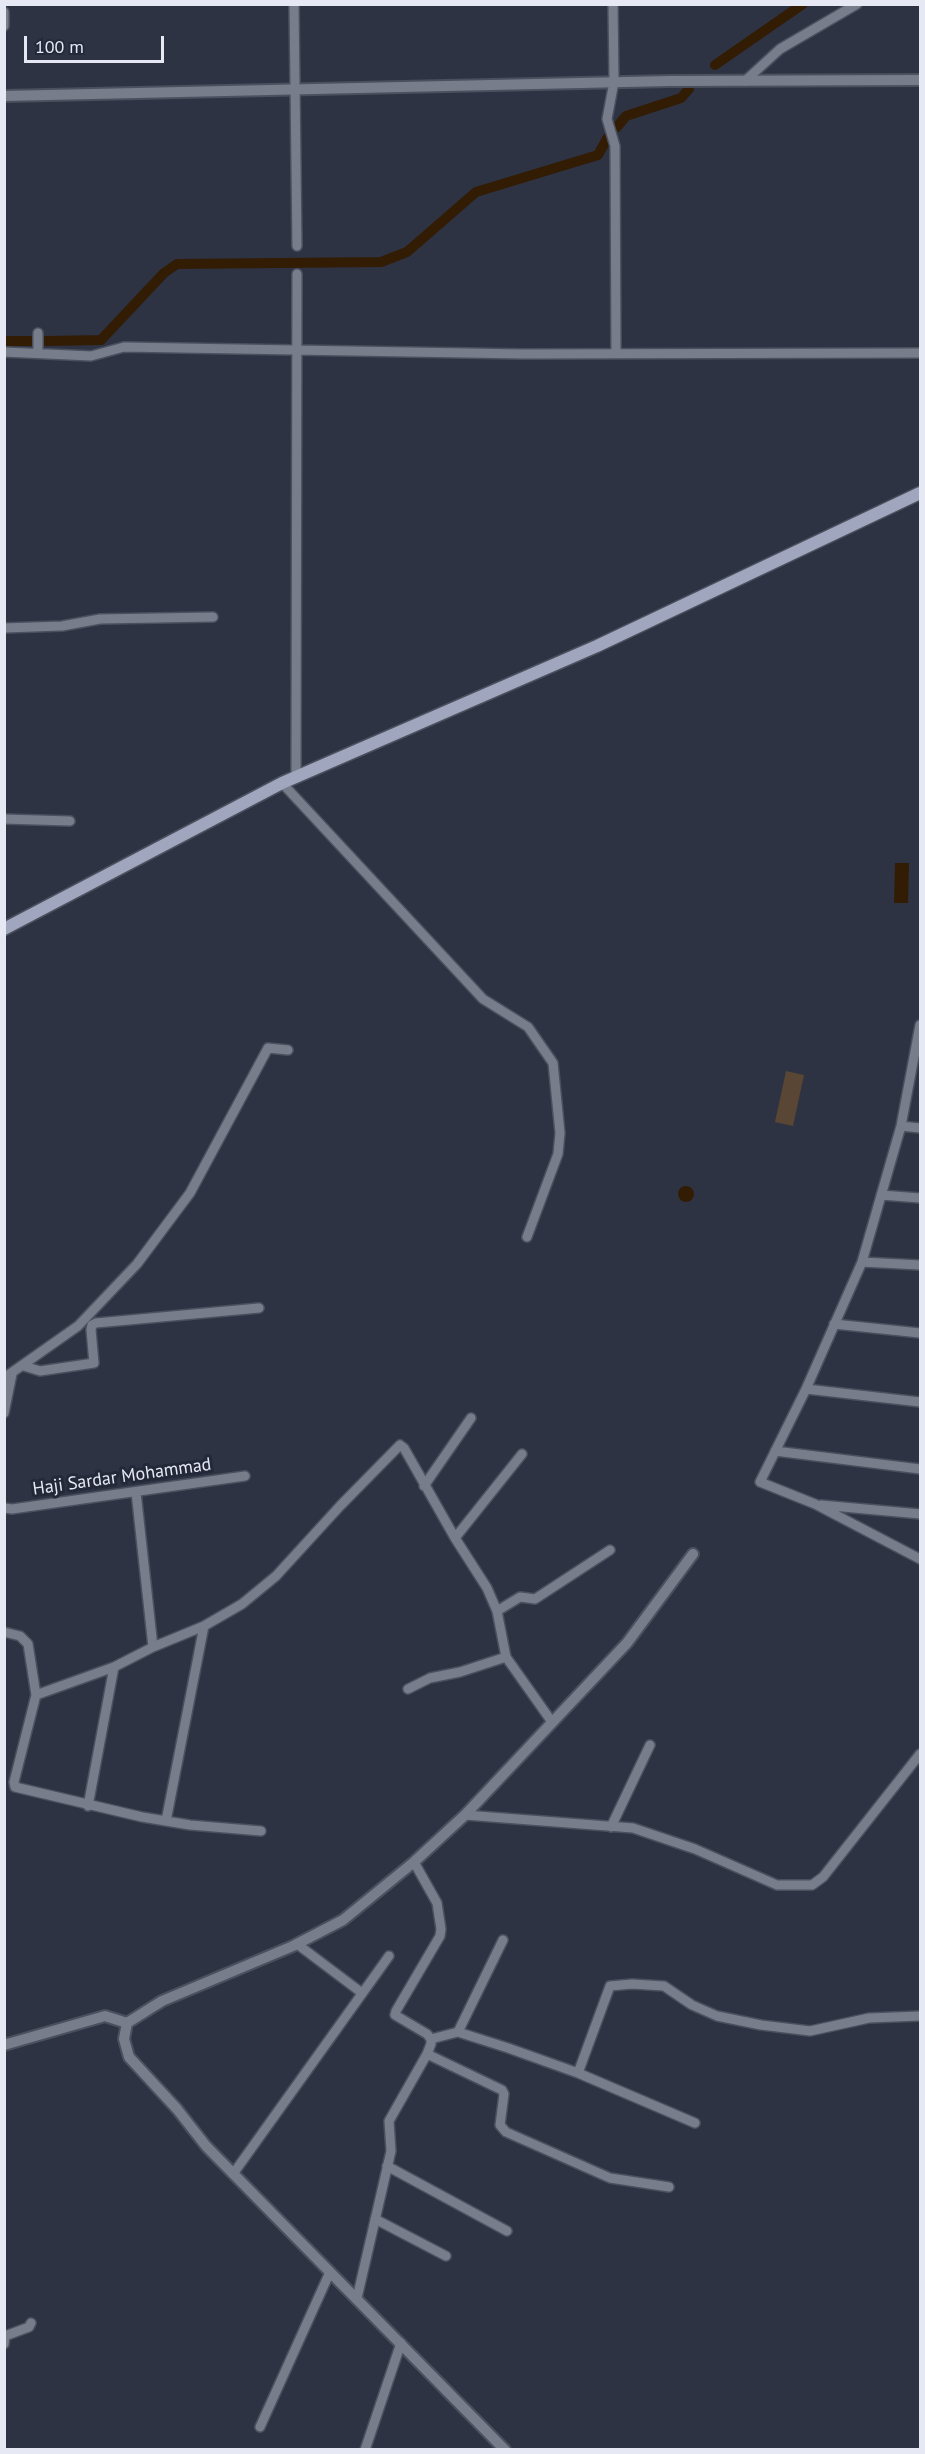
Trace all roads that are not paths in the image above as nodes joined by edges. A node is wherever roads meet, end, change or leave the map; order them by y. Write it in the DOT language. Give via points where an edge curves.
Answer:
graph roads {
  1 [pos="294,4"];
  2 [pos="614,4"];
  3 [pos="857,4"];
  4 [pos="4,12"];
  5 [pos="4,27"];
  6 [pos="921,80"];
  7 [pos="745,81"];
  8 [pos="614,82"];
  9 [pos="295,88"];
  10 [pos="4,96"];
  11 [pos="297,246"];
  12 [pos="297,274"];
  13 [pos="38,333"];
  14 [pos="297,350"];
  15 [pos="4,352"];
  16 [pos="38,353"];
  17 [pos="921,353"];
  18 [pos="616,354"];
  19 [pos="921,493"];
  20 [pos="213,617"];
  21 [pos="4,628"];
  22 [pos="297,777"];
  23 [pos="282,783"];
  24 [pos="4,819"];
  25 [pos="70,821"];
  26 [pos="4,928"];
  27 [pos="921,1026"];
  28 [pos="288,1050"];
  29 [pos="918,1055"];
  30 [pos="901,1126"];
  31 [pos="921,1128"];
  32 [pos="881,1195"];
  33 [pos="921,1198"];
  34 [pos="527,1237"];
  35 [pos="862,1262"];
  36 [pos="921,1265"];
  37 [pos="260,1308"];
  38 [pos="834,1324"];
  39 [pos="921,1333"];
  40 [pos="24,1366"];
  41 [pos="8,1376"];
  42 [pos="806,1389"];
  43 [pos="921,1402"];
  44 [pos="4,1413"];
  45 [pos="471,1418"];
  46 [pos="775,1451"];
  47 [pos="522,1454"];
  48 [pos="921,1469"];
  49 [pos="245,1476"];
  50 [pos="424,1486"];
  51 [pos="136,1492"];
  52 [pos="815,1504"];
  53 [pos="4,1508"];
  54 [pos="921,1514"];
  55 [pos="455,1538"];
  56 [pos="610,1550"];
  57 [pos="693,1554"];
  58 [pos="921,1559"];
  59 [pos="497,1611"];
  60 [pos="204,1626"];
  61 [pos="4,1632"];
  62 [pos="153,1647"];
  63 [pos="506,1657"];
  64 [pos="114,1667"];
  65 [pos="408,1689"];
  66 [pos="36,1695"];
  67 [pos="552,1722"];
  68 [pos="650,1745"];
  69 [pos="921,1754"];
  70 [pos="88,1806"];
  71 [pos="465,1815"];
  72 [pos="166,1821"];
  73 [pos="611,1827"];
  74 [pos="261,1831"];
  75 [pos="414,1862"];
  76 [pos="503,1940"];
  77 [pos="297,1944"];
  78 [pos="389,1956"];
  79 [pos="362,1993"];
  80 [pos="921,2016"];
  81 [pos="127,2023"];
  82 [pos="458,2032"];
  83 [pos="431,2039"];
  84 [pos="4,2046"];
  85 [pos="427,2054"];
  86 [pos="578,2073"];
  87 [pos="695,2122"];
  88 [pos="387,2166"];
  89 [pos="234,2174"];
  90 [pos="669,2187"];
  91 [pos="375,2219"];
  92 [pos="507,2231"];
  93 [pos="446,2256"];
  94 [pos="330,2272"];
  95 [pos="357,2298"];
  96 [pos="31,2323"];
  97 [pos="401,2343"];
  98 [pos="4,2344"];
  99 [pos="260,2427"];
  100 [pos="365,2450"];
  101 [pos="505,2450"];
  1 -- 9 [label="street"];
  2 -- 8 [label="street"];
  3 -- 7 [label="street" via="780,49"];
  4 -- 5 [label="street"];
  6 -- 7 [label="street"];
  7 -- 8 [label="street"];
  8 -- 9 [label="street"];
  8 -- 18 [label="street" via="607,119 615,146"];
  9 -- 10 [label="street"];
  9 -- 11 [label="street"];
  12 -- 14 [label="street"];
  13 -- 16 [label="street"];
  14 -- 16 [label="street" via="124,347 91,356"];
  14 -- 18 [label="street"];
  14 -- 22 [label="street"];
  15 -- 16 [label="street"];
  17 -- 18 [label="street"];
  19 -- 22 [label="main road" via="597,646"];
  20 -- 21 [label="street" via="100,619 62,626"];
  22 -- 23 [label="main road"];
  23 -- 26 [label="main road"];
  23 -- 34 [label="street" via="483,999 528,1027 553,1063 560,1133 558,1154"];
  24 -- 25 [label="street"];
  27 -- 29 [label="street"];
  28 -- 40 [label="street" via="268,1048 190,1192 137,1264 78,1326"];
  29 -- 30 [label="street"];
  30 -- 31 [label="street"];
  30 -- 32 [label="street"];
  32 -- 33 [label="street"];
  32 -- 35 [label="street"];
  35 -- 36 [label="street"];
  35 -- 38 [label="street"];
  37 -- 40 [label="street" via="96,1323 91,1330 93,1363 40,1371"];
  38 -- 39 [label="street"];
  38 -- 42 [label="street"];
  40 -- 41 [label="street"];
  41 -- 44 [label="street"];
  42 -- 43 [label="street"];
  42 -- 46 [label="street"];
  45 -- 50 [label="street"];
  46 -- 48 [label="street"];
  46 -- 52 [label="street" via="760,1482"];
  47 -- 55 [label="street"];
  49 -- 51 [label="street, Haji Sardar Mohammad"];
  50 -- 55 [label="street"];
  50 -- 60 [label="street" via="404,1448 397,1447 276,1576 242,1604"];
  51 -- 53 [label="street, Haji Sardar Mohammad"];
  51 -- 62 [label="street"];
  52 -- 54 [label="street"];
  52 -- 58 [label="street"];
  55 -- 59 [label="street"];
  56 -- 59 [label="street" via="535,1599 520,1597"];
  57 -- 67 [label="street" via="627,1643"];
  59 -- 63 [label="street"];
  60 -- 62 [label="street"];
  60 -- 72 [label="street"];
  61 -- 66 [label="street" via="20,1636 28,1644"];
  62 -- 64 [label="street"];
  63 -- 65 [label="street" via="430,1678"];
  63 -- 67 [label="street"];
  64 -- 66 [label="street"];
  64 -- 70 [label="street"];
  66 -- 70 [label="street" via="15,1787"];
  67 -- 71 [label="street"];
  68 -- 73 [label="street"];
  69 -- 73 [label="street" via="823,1877 812,1885 777,1885 695,1849 633,1828"];
  70 -- 72 [label="street"];
  71 -- 73 [label="street"];
  71 -- 75 [label="street"];
  72 -- 74 [label="street"];
  75 -- 77 [label="street" via="343,1920"];
  75 -- 83 [label="street" via="437,1903 441,1929 395,2015"];
  76 -- 82 [label="street"];
  77 -- 79 [label="street"];
  77 -- 81 [label="street" via="162,2001"];
  78 -- 79 [label="street"];
  79 -- 89 [label="street"];
  80 -- 86 [label="street" via="869,2018 810,2031 717,2016 664,1986 610,1986"];
  81 -- 84 [label="street" via="105,2016"];
  81 -- 89 [label="street" via="124,2039 129,2057"];
  82 -- 83 [label="street"];
  82 -- 86 [label="street"];
  83 -- 85 [label="street"];
  85 -- 88 [label="street" via="389,2121 391,2151"];
  85 -- 90 [label="street" via="502,2090 500,2125 506,2132 610,2178"];
  86 -- 87 [label="street"];
  88 -- 91 [label="street"];
  88 -- 92 [label="street"];
  89 -- 94 [label="street"];
  91 -- 93 [label="street"];
  91 -- 95 [label="street"];
  94 -- 95 [label="street"];
  94 -- 99 [label="street"];
  95 -- 97 [label="street"];
  96 -- 98 [label="street" via="5,2336"];
  97 -- 100 [label="street"];
  97 -- 101 [label="street"];
}
